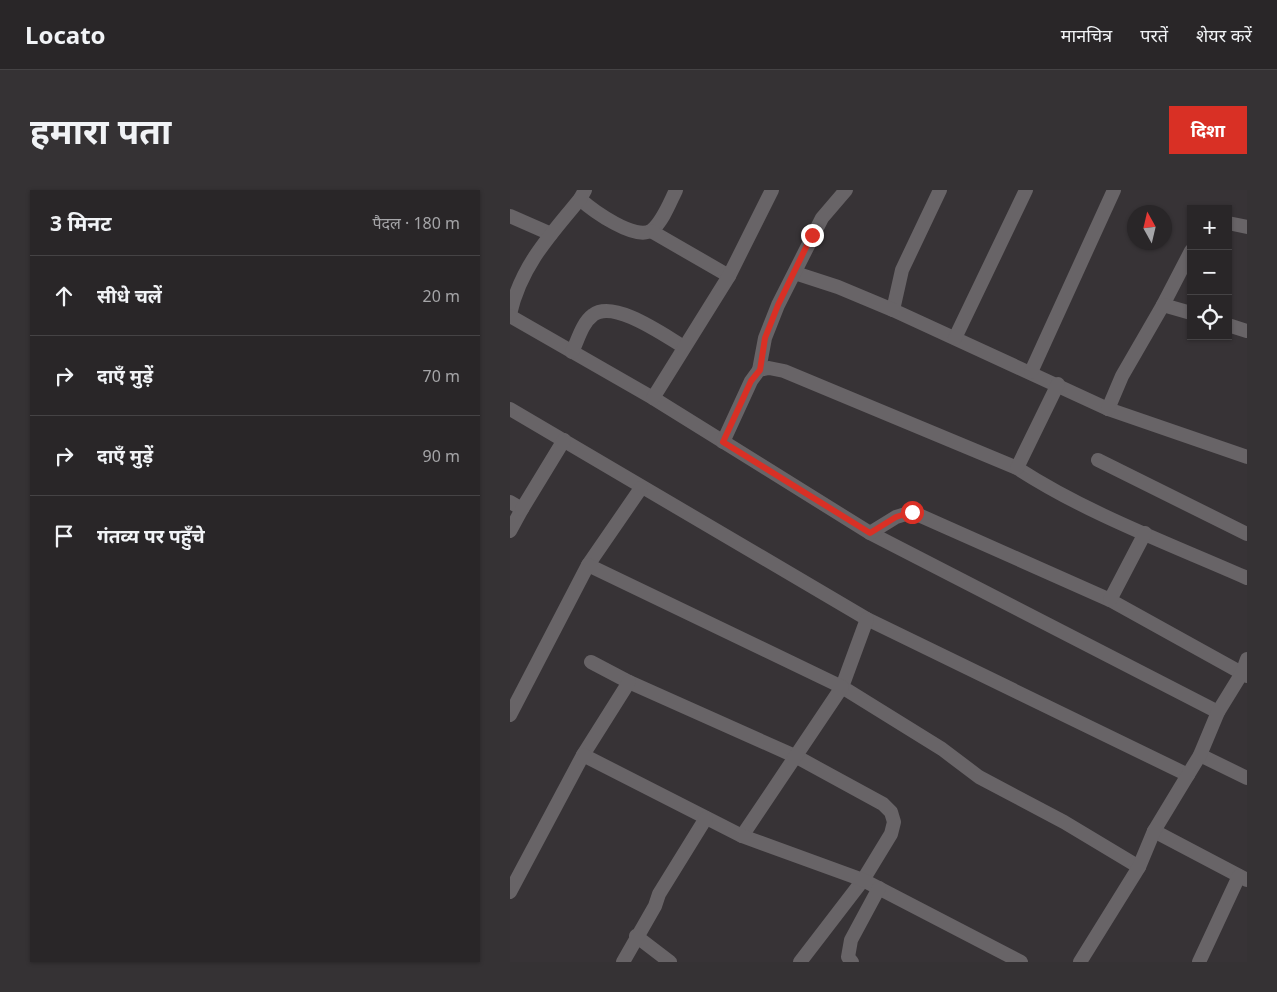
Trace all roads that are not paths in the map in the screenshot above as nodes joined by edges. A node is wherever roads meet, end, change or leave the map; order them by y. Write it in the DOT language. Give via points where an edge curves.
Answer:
graph roads {
  1 [pos="676,190"];
  2 [pos="772,190"];
  3 [pos="846,190"];
  4 [pos="940,190"];
  5 [pos="1026,190"];
  6 [pos="1114,190"];
  7 [pos="583,194"];
  8 [pos="510,216"];
  9 [pos="1232,223"];
  10 [pos="1247,227"];
  11 [pos="651,230"];
  12 [pos="551,234"];
  13 [pos="1187,259"];
  14 [pos="795,273"];
  15 [pos="729,276"];
  16 [pos="512,296"];
  17 [pos="1163,304"];
  18 [pos="893,310"];
  19 [pos="1187,312"];
  20 [pos="510,315"];
  21 [pos="1232,326"];
  22 [pos="1247,331"];
  23 [pos="954,338"];
  24 [pos="684,347"];
  25 [pos="572,352"];
  26 [pos="760,370"];
  27 [pos="1031,372"];
  28 [pos="1058,384"];
  29 [pos="653,398"];
  30 [pos="510,409"];
  31 [pos="1108,409"];
  32 [pos="564,440"];
  33 [pos="723,442"];
  34 [pos="1247,457"];
  35 [pos="1098,460"];
  36 [pos="1017,468"];
  37 [pos="641,488"];
  38 [pos="516,505"];
  39 [pos="510,531"];
  40 [pos="870,533"];
  41 [pos="1145,533"];
  42 [pos="1247,534"];
  43 [pos="588,565"];
  44 [pos="1247,578"];
  45 [pos="1110,600"];
  46 [pos="867,619"];
  47 [pos="1247,659"];
  48 [pos="591,662"];
  49 [pos="1244,675"];
  50 [pos="629,682"];
  51 [pos="842,687"];
  52 [pos="1218,712"];
  53 [pos="510,715"];
  54 [pos="583,755"];
  55 [pos="1200,755"];
  56 [pos="797,757"];
  57 [pos="1188,775"];
  58 [pos="1247,778"];
  59 [pos="706,818"];
  60 [pos="1154,831"];
  61 [pos="742,836"];
  62 [pos="1139,867"];
  63 [pos="1243,878"];
  64 [pos="863,880"];
  65 [pos="879,888"];
  66 [pos="510,892"];
  67 [pos="636,936"];
  68 [pos="623,962"];
  69 [pos="670,962"];
  70 [pos="800,962"];
  71 [pos="852,962"];
  72 [pos="1020,962"];
  73 [pos="1080,962"];
  74 [pos="1199,962"];
  1 -- 11 [label="street"];
  2 -- 15 [label="street"];
  3 -- 14 [label="street" via="822,218"];
  4 -- 18 [label="street" via="902,270"];
  5 -- 23 [label="street"];
  6 -- 27 [label="street"];
  7 -- 11 [label="street" via="597,214 642,233"];
  7 -- 12 [label="street"];
  8 -- 12 [label="street"];
  9 -- 10 [label="street"];
  11 -- 15 [label="street"];
  12 -- 16 [label="street" via="534,255"];
  13 -- 17 [label="street"];
  14 -- 18 [label="street" via="838,286"];
  14 -- 26 [label="street" via="765,338"];
  15 -- 24 [label="street"];
  16 -- 20 [label="street"];
  17 -- 19 [label="street"];
  17 -- 31 [label="street" via="1122,376"];
  18 -- 23 [label="street"];
  20 -- 25 [label="street"];
  21 -- 22 [label="street"];
  23 -- 27 [label="street"];
  24 -- 25 [label="street" via="628,316 601,311 592,315 584,325"];
  24 -- 29 [label="street"];
  25 -- 29 [label="street"];
  26 -- 33 [label="street" via="751,381"];
  26 -- 36 [label="street" via="784,371"];
  27 -- 28 [label="street"];
  28 -- 31 [label="street"];
  28 -- 36 [label="street"];
  29 -- 33 [label="street"];
  30 -- 32 [label="street"];
  31 -- 34 [label="street"];
  32 -- 37 [label="street"];
  32 -- 38 [label="street"];
  33 -- 40 [label="street"];
  35 -- 42 [label="street"];
  36 -- 41 [label="street" via="1038,482"];
  37 -- 43 [label="street"];
  37 -- 46 [label="street"];
  38 -- 39 [label="street"];
  40 -- 45 [label="street" via="896,517 912,512"];
  40 -- 52 [label="street"];
  41 -- 44 [label="street"];
  41 -- 45 [label="street"];
  43 -- 51 [label="street"];
  43 -- 53 [label="street"];
  45 -- 49 [label="street"];
  46 -- 51 [label="street"];
  46 -- 57 [label="street"];
  47 -- 49 [label="street"];
  48 -- 50 [label="street"];
  49 -- 52 [label="street"];
  50 -- 54 [label="street"];
  50 -- 56 [label="street"];
  51 -- 56 [label="street"];
  51 -- 62 [label="street" via="942,749 979,777"];
  52 -- 55 [label="street"];
  54 -- 59 [label="street"];
  54 -- 66 [label="street"];
  55 -- 57 [label="street"];
  55 -- 58 [label="street"];
  56 -- 61 [label="street"];
  56 -- 64 [label="street" via="892,812 891,834"];
  57 -- 60 [label="street"];
  59 -- 61 [label="street"];
  59 -- 67 [label="street"];
  60 -- 62 [label="street"];
  60 -- 63 [label="street"];
  61 -- 64 [label="street"];
  62 -- 73 [label="street"];
  63 -- 74 [label="street"];
  64 -- 65 [label="street"];
  64 -- 70 [label="street"];
  65 -- 71 [label="street" via="851,940 848,957"];
  65 -- 72 [label="street"];
  67 -- 68 [label="street"];
  67 -- 69 [label="street"];
}
